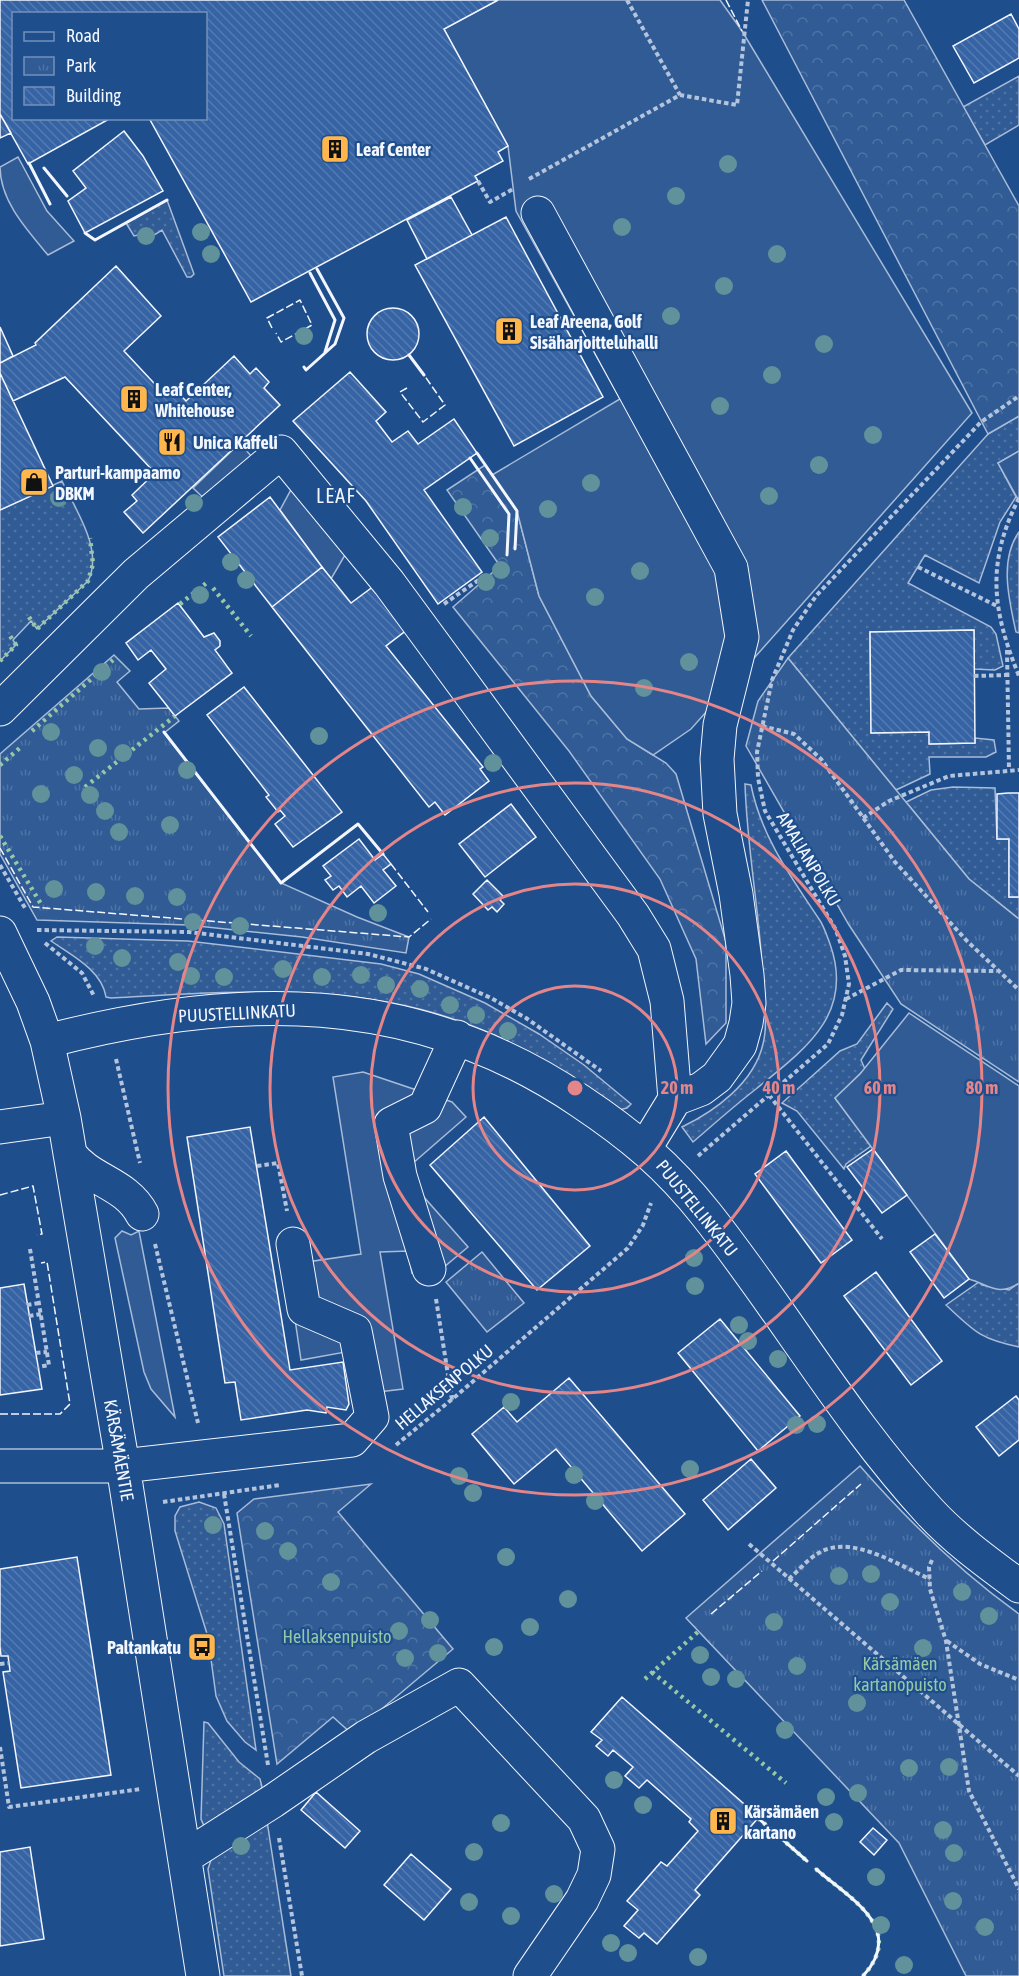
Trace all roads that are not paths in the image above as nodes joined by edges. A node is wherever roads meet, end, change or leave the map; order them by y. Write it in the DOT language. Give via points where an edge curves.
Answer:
graph roads {
  1 [pos="538,213"];
  2 [pos="0,709"];
  3 [pos="0,933"];
  4 [pos="457,1037"];
  5 [pos="47,1041"];
  6 [pos="675,1099"];
  7 [pos="64,1118"];
  8 [pos="0,1127"];
  9 [pos="645,1148"];
  10 [pos="70,1154"];
  11 [pos="148,1227"];
  12 [pos="293,1244"];
  13 [pos="429,1269"];
  14 [pos="0,1466"];
  15 [pos="123,1466"];
  16 [pos="1019,1586"];
  17 [pos="185,1857"];
  18 [pos="203,1976"];
  19 [pos="530,1976"];
  1 -- 6 [label="street" via="731,568 742,637 720,725 717,759 720,814 742,932 749,1003 740,1045 732,1059 701,1089"];
  2 -- 6 [label="street" via="136,574 281,452 389,583 654,948 667,1001"];
  3 -- 5 [label="street, KÄRSÄMÄENTIE"];
  4 -- 5 [label="street, PUUSTELLINKATU" via="418,1024 359,1013 256,1008 105,1026"];
  4 -- 9 [label="street, PUUSTELLINKATU" via="554,1083"];
  4 -- 13 [label="street" via="425,1107 391,1124 400,1176"];
  5 -- 7 [label="street, KÄRSÄMÄENTIE"];
  6 -- 9 [label="street"];
  7 -- 8 [label="street"];
  7 -- 10 [label="street, KÄRSÄMÄENTIE"];
  9 -- 16 [label="street, PUUSTELLINKATU" via="706,1214 891,1466 945,1526"];
  10 -- 11 [label="street" via="86,1171 124,1191"];
  10 -- 15 [label="street, KÄRSÄMÄENTIE"];
  12 -- 15 [label="street" via="304,1309 355,1331 372,1417 352,1440"];
  14 -- 15 [label="street"];
  15 -- 17 [label="street, KÄRSÄMÄENTIE"];
  17 -- 18 [label="street, KÄRSÄMÄENTIE"];
  17 -- 19 [label="street" via="366,1737 459,1685 584,1819 598,1849 594,1875 582,1900"];
}
